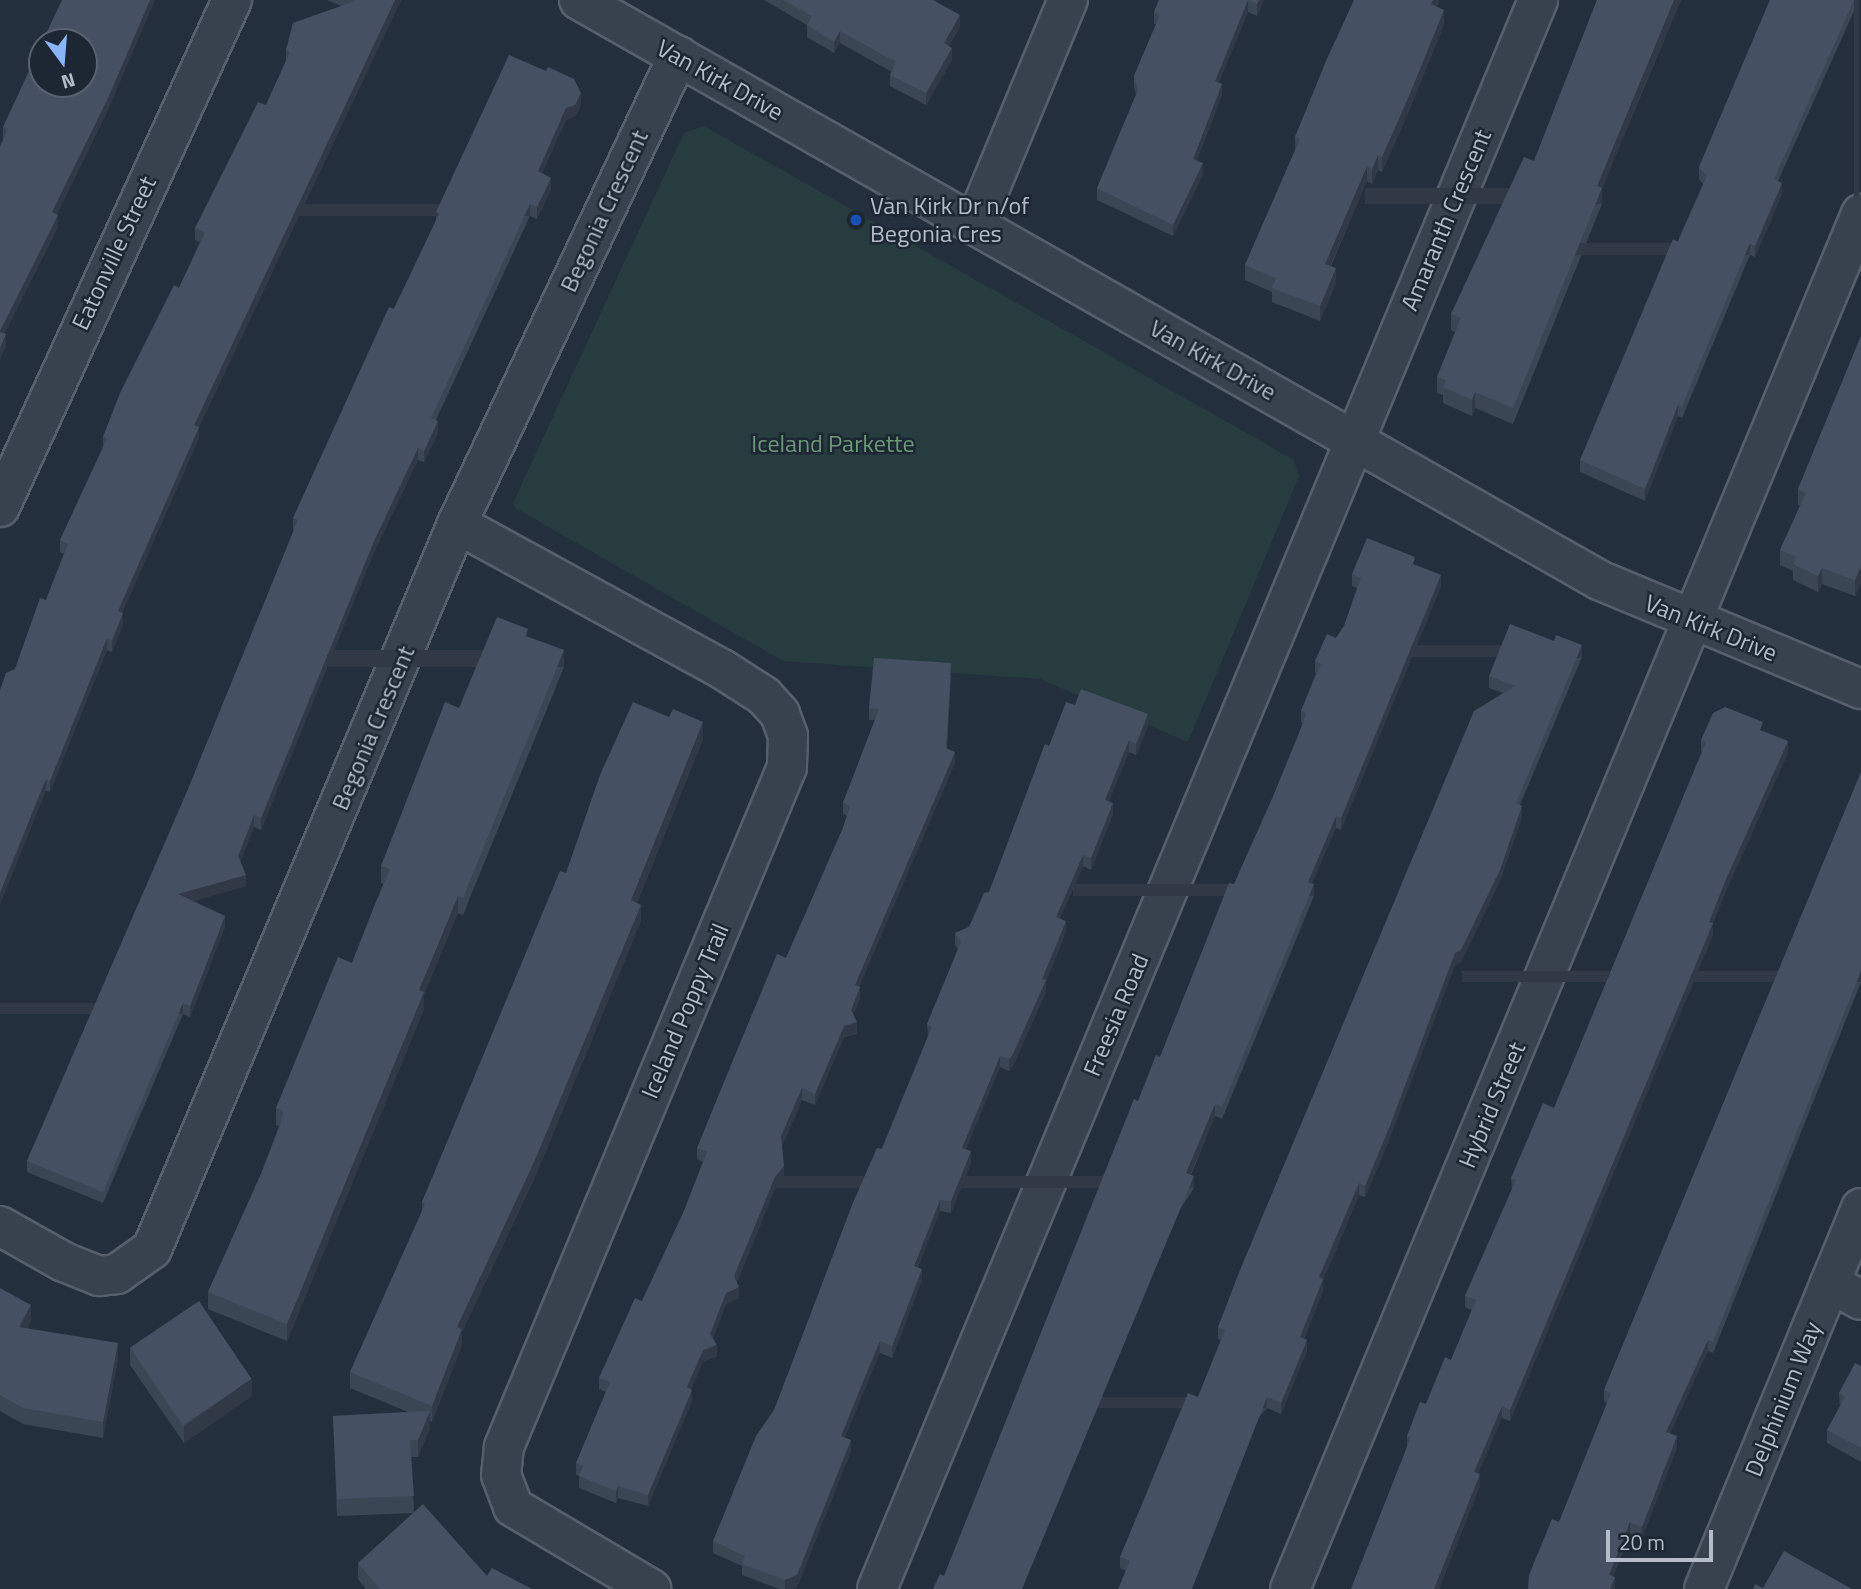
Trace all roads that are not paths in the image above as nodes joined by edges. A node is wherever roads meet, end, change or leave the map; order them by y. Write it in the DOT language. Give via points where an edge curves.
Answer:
graph roads {
  1 [pos="232,0"];
  2 [pos="579,0"];
  3 [pos="1068,0"];
  4 [pos="1538,0"];
  5 [pos="678,56"];
  6 [pos="1861,214"];
  7 [pos="975,224"];
  8 [pos="1354,441"];
  9 [pos="0,507"];
  10 [pos="457,524"];
  11 [pos="1692,620"];
  12 [pos="1861,690"];
  13 [pos="1861,1209"];
  14 [pos="0,1227"];
  15 [pos="1846,1291"];
  16 [pos="651,1589"];
  17 [pos="877,1589"];
  18 [pos="1290,1589"];
  19 [pos="1704,1589"];
  1 -- 9 [label="street, Eatonville Street"];
  2 -- 5 [label="street, Van Kirk Drive"];
  3 -- 7 [label="street"];
  4 -- 8 [label="street, Amaranth Crescent"];
  5 -- 7 [label="street, Van Kirk Drive"];
  5 -- 10 [label="street, Begonia Crescent"];
  6 -- 11 [label="street"];
  7 -- 8 [label="street, Van Kirk Drive"];
  8 -- 11 [label="street, Van Kirk Drive" via="1599,580"];
  8 -- 17 [label="street, Freesia Road"];
  10 -- 14 [label="street, Begonia Crescent" via="152,1250 117,1274 99,1276"];
  10 -- 16 [label="street, Iceland Poppy Trail" via="743,683 780,714 788,736 787,766 504,1447 501,1475 513,1507"];
  11 -- 12 [label="street, Van Kirk Drive"];
  11 -- 18 [label="street, Hybrid Street"];
  13 -- 15 [label="street, Delphinium Way"];
  15 -- 19 [label="street, Delphinium Way"];
}
